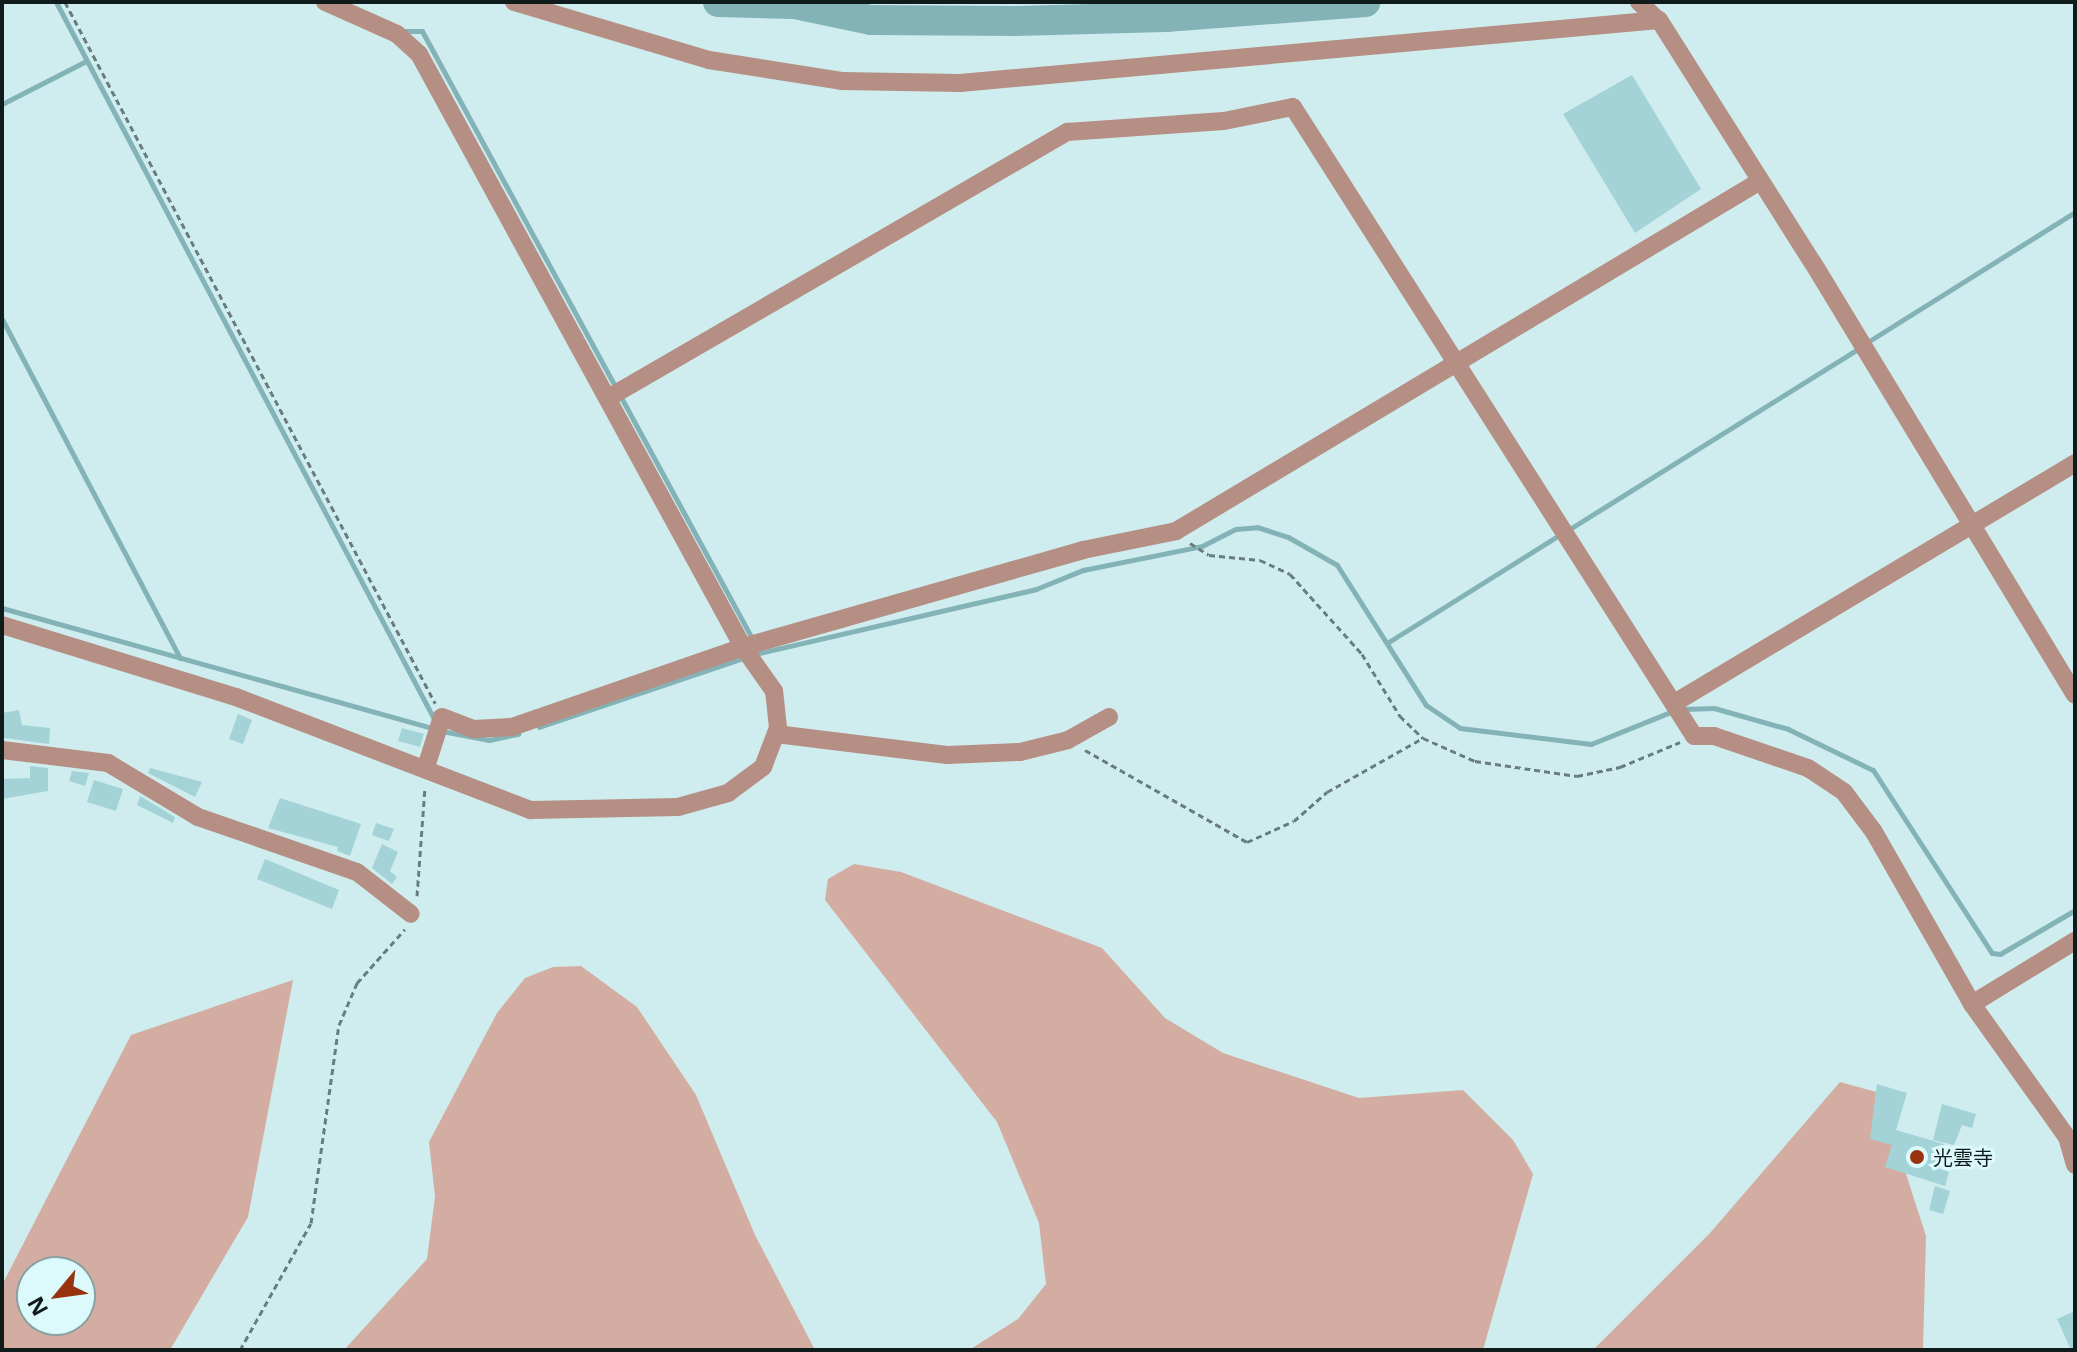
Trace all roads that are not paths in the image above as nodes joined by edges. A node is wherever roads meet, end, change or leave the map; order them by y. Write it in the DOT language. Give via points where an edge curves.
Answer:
graph roads {
  1 [pos="325,2"];
  2 [pos="514,2"];
  3 [pos="1639,2"];
  4 [pos="1659,20"];
  5 [pos="1760,181"];
  6 [pos="1459,362"];
  7 [pos="608,398"];
  8 [pos="2075,463"];
  9 [pos="1972,524"];
  10 [pos="2,625"];
  11 [pos="743,647"];
  12 [pos="2075,695"];
  13 [pos="1676,702"];
  14 [pos="1109,717"];
  15 [pos="776,734"];
  16 [pos="2,750"];
  17 [pos="426,767"];
  18 [pos="411,914"];
  19 [pos="2075,941"];
  20 [pos="1972,1004"];
  21 [pos="2075,1165"];
  1 -- 7 [label="street" via="397,34 419,54"];
  2 -- 4 [label="street" via="709,60 841,81 945,83"];
  3 -- 4 [label="street"];
  4 -- 5 [label="street"];
  5 -- 6 [label="street"];
  5 -- 9 [label="street"];
  6 -- 7 [label="street" via="1293,107 1202,124 1067,132"];
  6 -- 11 [label="street" via="1176,531 1083,550"];
  6 -- 13 [label="street"];
  7 -- 11 [label="street"];
  8 -- 9 [label="street"];
  9 -- 12 [label="street"];
  9 -- 13 [label="street"];
  10 -- 17 [label="street" via="236,697"];
  11 -- 15 [label="street" via="774,691"];
  11 -- 17 [label="street" via="512,727 474,729 442,717"];
  13 -- 20 [label="street" via="1694,736 1714,736 1808,768 1844,792 1874,832"];
  14 -- 15 [label="street" via="1068,740 1020,752 947,755"];
  15 -- 17 [label="street" via="763,767 748,780 728,793 678,807 531,810"];
  16 -- 18 [label="street" via="108,763 198,817 357,872"];
  19 -- 20 [label="street"];
  20 -- 21 [label="street" via="2067,1137"];
}
